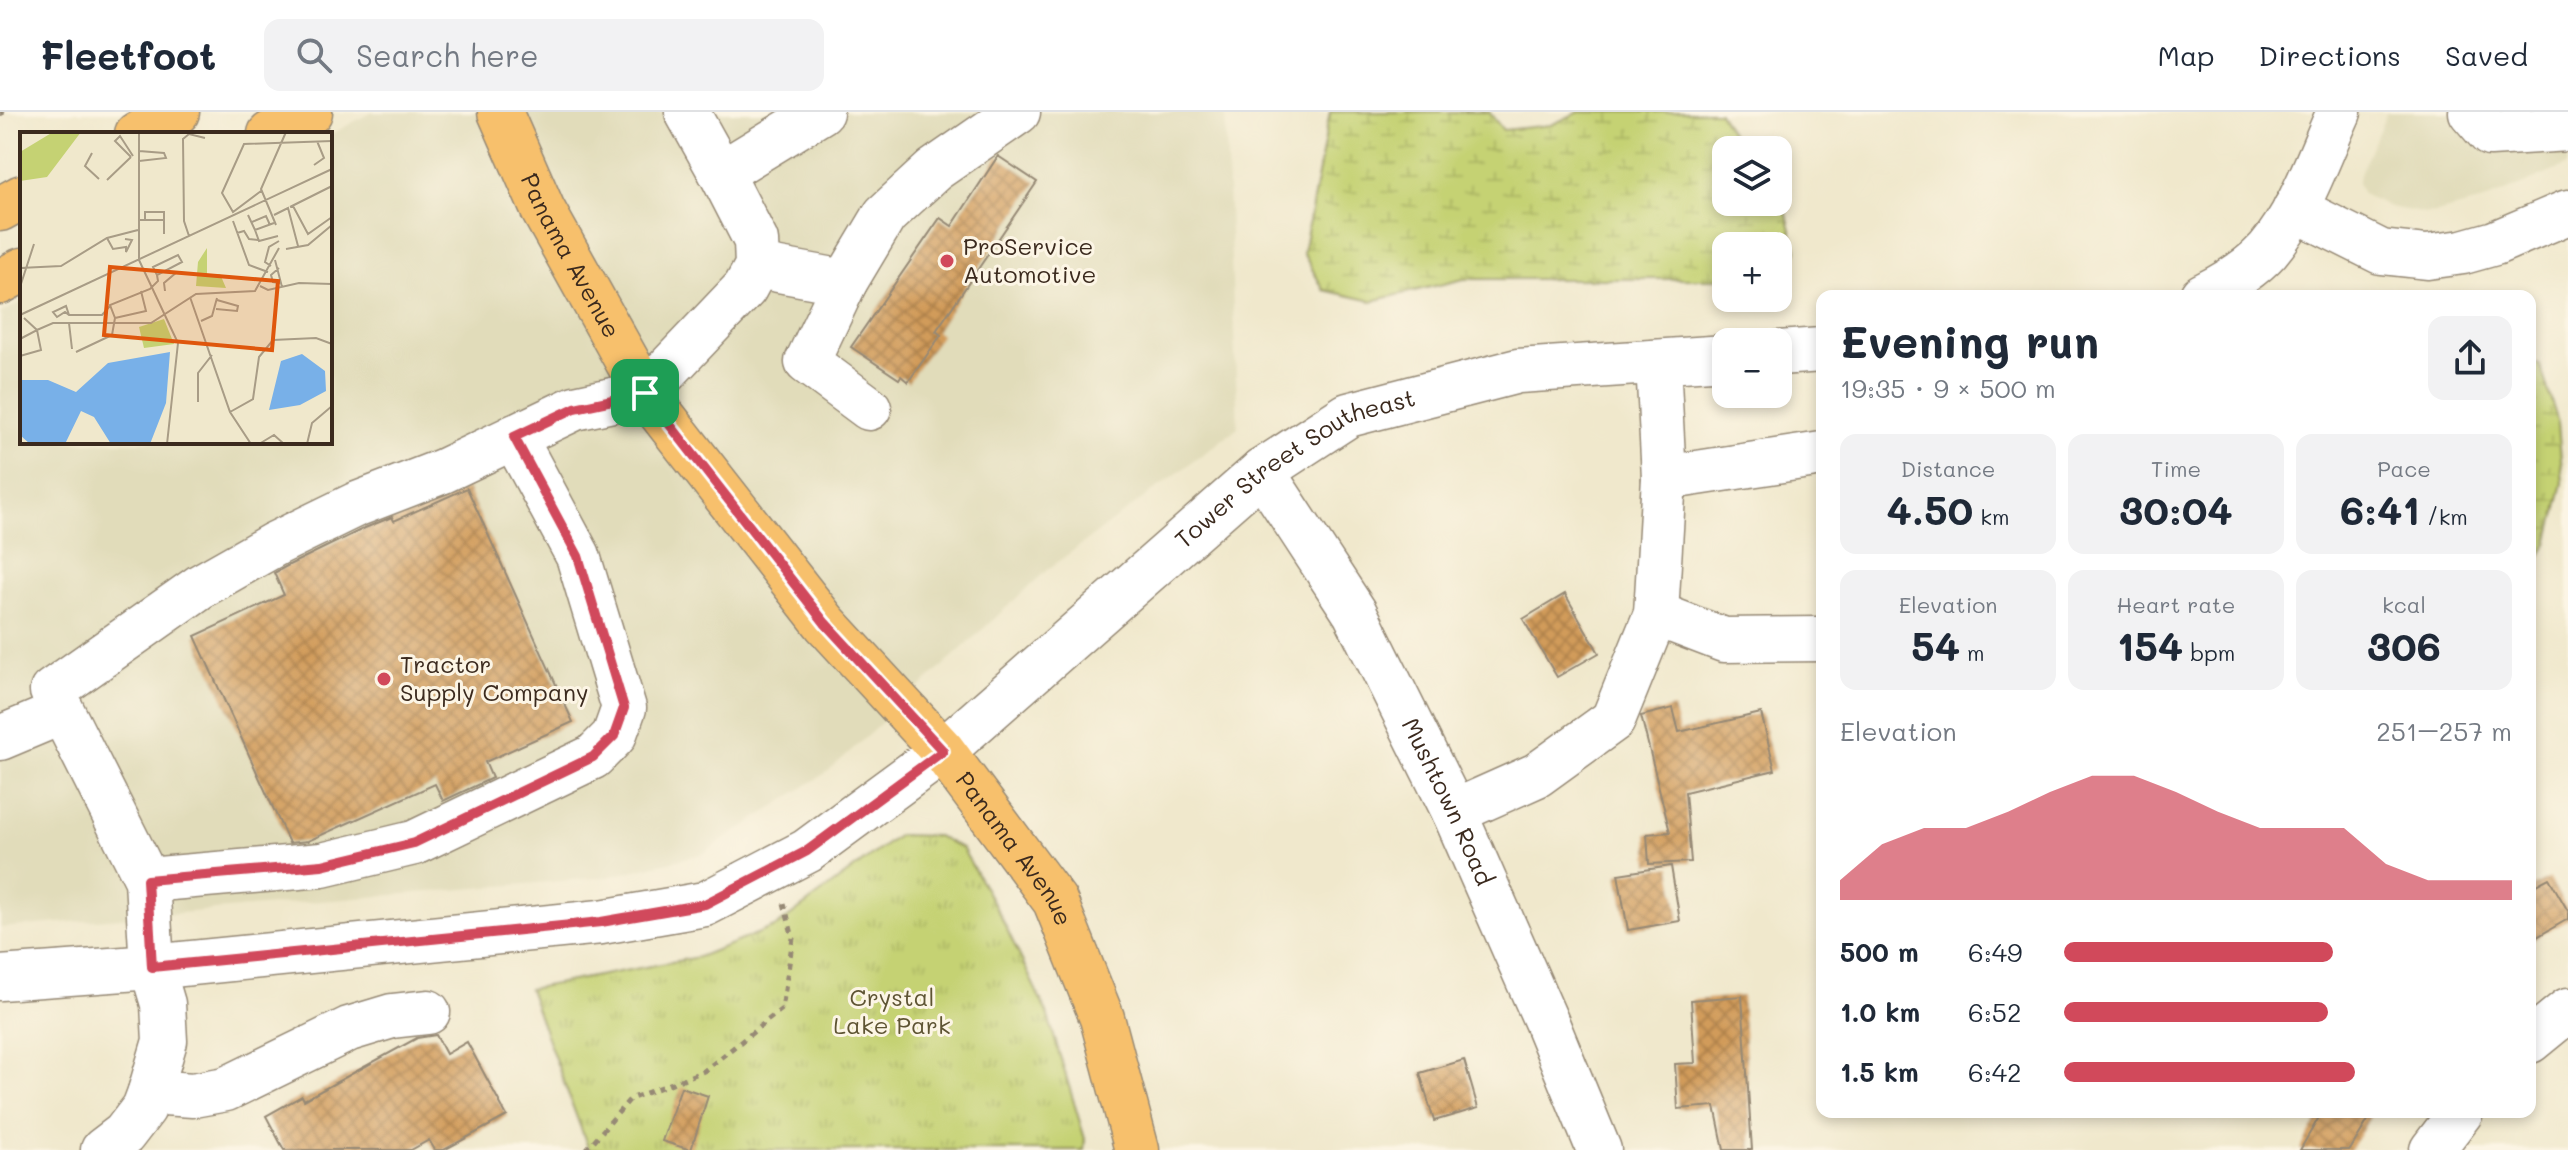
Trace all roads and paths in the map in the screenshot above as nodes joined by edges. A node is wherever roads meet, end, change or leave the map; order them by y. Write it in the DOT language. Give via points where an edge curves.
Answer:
graph roads {
  1 [pos="177,112"];
  2 [pos="310,112"];
  3 [pos="500,112"];
  4 [pos="687,112"];
  5 [pos="821,112"];
  6 [pos="1018,112"];
  7 [pos="2339,112"];
  8 [pos="2471,112"];
  9 [pos="2568,129"];
  10 [pos="141,132"];
  11 [pos="274,132"];
  12 [pos="721,173"];
  13 [pos="20,198"];
  14 [pos="0,209"];
  15 [pos="2295,209"];
  16 [pos="2568,212"];
  17 [pos="757,266"];
  18 [pos="20,271"];
  19 [pos="0,282"];
  20 [pos="845,282"];
  21 [pos="2214,290"];
  22 [pos="1816,350"];
  23 [pos="1792,352"];
  24 [pos="1712,358"];
  25 [pos="1658,362"];
  26 [pos="645,393"];
  27 [pos="869,408"];
  28 [pos="514,437"];
  29 [pos="1816,455"];
  30 [pos="1262,471"];
  31 [pos="1664,478"];
  32 [pos="1656,614"];
  33 [pos="1816,639"];
  34 [pos="62,712"];
  35 [pos="0,738"];
  36 [pos="943,751"];
  37 [pos="1454,812"];
  38 [pos="776,867"];
  39 [pos="147,880"];
  40 [pos="152,967"];
  41 [pos="0,978"];
  42 [pos="2568,1010"];
  43 [pos="428,1012"];
  44 [pos="2536,1036"];
  45 [pos="150,1092"];
  46 [pos="2456,1118"];
  47 [pos="103,1150"];
  48 [pos="586,1150"];
  49 [pos="1137,1150"];
  50 [pos="1599,1150"];
  51 [pos="2432,1150"];
  1 -- 10 [label="main road"];
  2 -- 11 [label="main road"];
  3 -- 26 [label="main road, Panama Avenue" via="543,210"];
  4 -- 12 [label="street"];
  5 -- 12 [label="street"];
  6 -- 20 [label="street" via="934,170 885,215"];
  7 -- 15 [label="street"];
  8 -- 9 [label="street" via="2490,134"];
  12 -- 17 [label="street" via="756,241"];
  13 -- 14 [label="main road"];
  15 -- 16 [label="street" via="2381,252 2427,257 2495,243"];
  15 -- 21 [label="street" via="2266,251"];
  17 -- 20 [label="street"];
  17 -- 26 [label="street" via="745,288"];
  18 -- 19 [label="main road"];
  20 -- 27 [label="street" via="807,362"];
  22 -- 23 [label="street"];
  24 -- 25 [label="street, Tower Street Southeast"];
  25 -- 30 [label="street, Tower Street Southeast" via="1518,371 1348,415"];
  25 -- 31 [label="street"];
  26 -- 28 [label="street" via="575,408"];
  26 -- 36 [label="main road, Panama Avenue" via="825,623"];
  28 -- 34 [label="street" via="355,505 201,586 52,691"];
  28 -- 39 [label="street" via="578,556 624,708 614,736 593,757 414,843 322,865"];
  29 -- 31 [label="street"];
  30 -- 36 [label="street, Tower Street Southeast"];
  30 -- 37 [label="street, Mushtown Road" via="1355,613"];
  31 -- 32 [label="street"];
  32 -- 33 [label="street" via="1724,640"];
  32 -- 37 [label="street" via="1613,720 1537,775"];
  34 -- 35 [label="street"];
  34 -- 39 [label="street"];
  36 -- 38 [label="street, Tower Street Southeast" via="807,851"];
  36 -- 49 [label="main road, Panama Avenue" via="1055,901 1102,1018"];
  37 -- 50 [label="street, Mushtown Road"];
  38 -- 40 [label="street, Tower Street Southeast" via="705,904 601,922"];
  38 -- 48 [label="path" via="793,938 782,1009 704,1071 630,1099"];
  39 -- 40 [label="street"];
  40 -- 41 [label="street, Tower Street Southeast"];
  40 -- 45 [label="street" via="163,1004 165,1041"];
  42 -- 44 [label="street"];
  43 -- 45 [label="street" via="349,1029 226,1089 193,1095"];
  45 -- 47 [label="street" via="124,1134"];
  46 -- 51 [label="street"];
}
